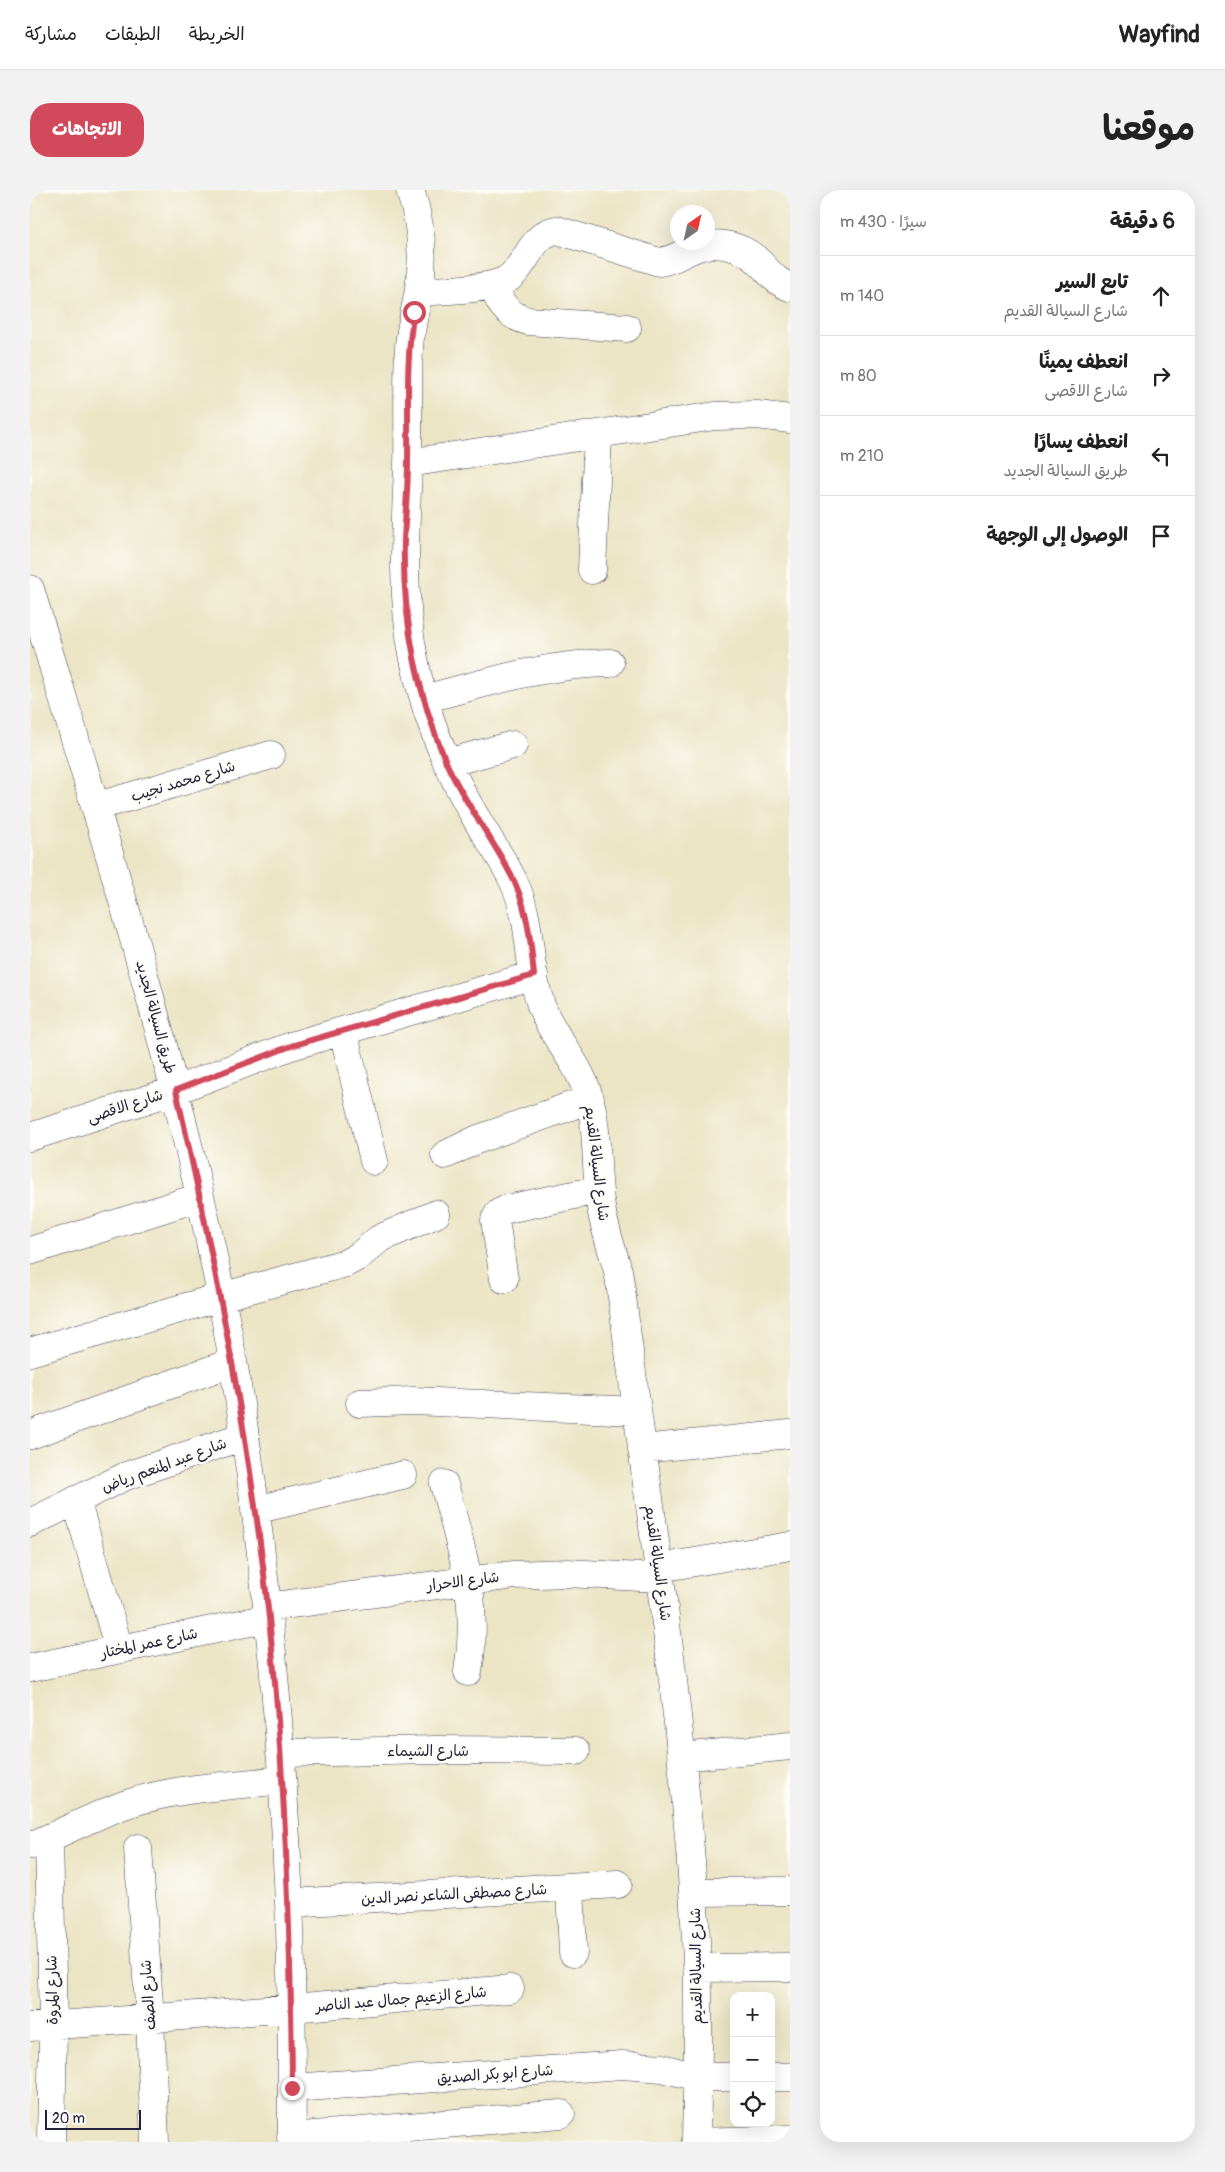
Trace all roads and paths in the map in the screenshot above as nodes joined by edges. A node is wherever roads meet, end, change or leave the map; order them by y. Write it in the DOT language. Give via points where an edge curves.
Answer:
graph roads {
  1 [pos="410,190"];
  2 [pos="494,285"];
  3 [pos="790,287"];
  4 [pos="419,292"];
  5 [pos="627,328"];
  6 [pos="790,419"];
  7 [pos="598,435"];
  8 [pos="408,463"];
  9 [pos="592,570"];
  10 [pos="30,589"];
  11 [pos="610,663"];
  12 [pos="424,699"];
  13 [pos="513,745"];
  14 [pos="271,755"];
  15 [pos="447,763"];
  16 [pos="95,807"];
  17 [pos="534,975"];
  18 [pos="343,1031"];
  19 [pos="176,1090"];
  20 [pos="590,1099"];
  21 [pos="30,1137"];
  22 [pos="445,1155"];
  23 [pos="374,1161"];
  24 [pos="598,1190"];
  25 [pos="200,1197"];
  26 [pos="436,1214"];
  27 [pos="30,1251"];
  28 [pos="504,1280"];
  29 [pos="221,1297"];
  30 [pos="30,1352"];
  31 [pos="233,1362"];
  32 [pos="360,1404"];
  33 [pos="637,1411"];
  34 [pos="790,1434"];
  35 [pos="30,1435"];
  36 [pos="244,1436"];
  37 [pos="642,1449"];
  38 [pos="403,1475"];
  39 [pos="444,1484"];
  40 [pos="76,1500"];
  41 [pos="255,1510"];
  42 [pos="30,1523"];
  43 [pos="790,1546"];
  44 [pos="660,1573"];
  45 [pos="469,1579"];
  46 [pos="268,1612"];
  47 [pos="119,1649"];
  48 [pos="30,1668"];
  49 [pos="468,1672"];
  50 [pos="790,1746"];
  51 [pos="576,1751"];
  52 [pos="280,1753"];
  53 [pos="682,1757"];
  54 [pos="282,1780"];
  55 [pos="40,1842"];
  56 [pos="138,1848"];
  57 [pos="618,1884"];
  58 [pos="570,1887"];
  59 [pos="790,1891"];
  60 [pos="694,1892"];
  61 [pos="290,1903"];
  62 [pos="573,1953"];
  63 [pos="790,1967"];
  64 [pos="698,1968"];
  65 [pos="510,1989"];
  66 [pos="292,2008"];
  67 [pos="150,2019"];
  68 [pos="42,2026"];
  69 [pos="697,2077"];
  70 [pos="730,2077"];
  71 [pos="775,2077"];
  72 [pos="790,2077"];
  73 [pos="292,2088"];
  74 [pos="561,2114"];
  75 [pos="790,2139"];
  76 [pos="291,2140"];
  77 [pos="51,2142"];
  78 [pos="155,2142"];
  79 [pos="697,2142"];
  1 -- 4 [label="street, شارع السيالة القديم" via="422,238"];
  2 -- 3 [label="street" via="517,272 543,234 557,230 659,262 670,261 706,244 725,245 744,250 781,284"];
  2 -- 4 [label="street"];
  2 -- 5 [label="street" via="505,309 520,319"];
  4 -- 8 [label="street, شارع السيالة القديم" via="409,352"];
  6 -- 7 [label="street" via="736,414"];
  7 -- 8 [label="street"];
  7 -- 9 [label="street"];
  8 -- 12 [label="street, شارع السيالة القديم" via="404,581 414,660"];
  10 -- 16 [label="street, طريق السيالة الجديد"];
  11 -- 12 [label="street" via="537,670"];
  12 -- 15 [label="street, شارع السيالة القديم"];
  13 -- 15 [label="street"];
  14 -- 16 [label="street, شارع محمد نجيب"];
  15 -- 17 [label="street, شارع السيالة القديم" via="515,884 524,910"];
  16 -- 19 [label="street, طريق السيالة الجديد"];
  17 -- 18 [label="street, شارع الاقصى"];
  17 -- 20 [label="street, شارع السيالة القديم" via="548,1021 575,1063"];
  18 -- 19 [label="street, شارع الاقصى" via="266,1055"];
  18 -- 23 [label="street"];
  19 -- 21 [label="street, شارع الاقصى"];
  19 -- 25 [label="street, طريق السيالة الجديد"];
  20 -- 22 [label="street" via="476,1140"];
  20 -- 24 [label="street, شارع السيالة القديم"];
  24 -- 28 [label="street" via="499,1212 495,1220"];
  24 -- 33 [label="street, شارع السيالة القديم" via="620,1288"];
  25 -- 27 [label="street"];
  25 -- 29 [label="street, طريق السيالة الجديد"];
  26 -- 29 [label="street" via="380,1239 346,1263"];
  29 -- 30 [label="street"];
  29 -- 31 [label="street, طريق السيالة الجديد"];
  31 -- 35 [label="street"];
  31 -- 36 [label="street, طريق السيالة الجديد"];
  32 -- 33 [label="street" via="413,1401"];
  33 -- 37 [label="street, شارع السيالة القديم"];
  34 -- 37 [label="street"];
  36 -- 40 [label="street, شارع عبد المنعم رياض" via="126,1476"];
  36 -- 41 [label="street, طريق السيالة الجديد"];
  37 -- 44 [label="street, شارع السيالة القديم"];
  38 -- 41 [label="street"];
  39 -- 45 [label="street"];
  40 -- 42 [label="street, شارع عبد المنعم رياض"];
  40 -- 47 [label="street"];
  41 -- 46 [label="street, طريق السيالة الجديد"];
  43 -- 44 [label="street, شارع الاحرار"];
  44 -- 45 [label="street, شارع الاحرار"];
  44 -- 53 [label="street, شارع السيالة القديم"];
  45 -- 46 [label="street, شارع الاحرار"];
  45 -- 49 [label="street" via="474,1635"];
  46 -- 47 [label="street, شارع عمر المختار"];
  46 -- 52 [label="street, طريق السيالة الجديد"];
  47 -- 48 [label="street, شارع عمر المختار"];
  50 -- 53 [label="street"];
  51 -- 52 [label="street, شارع الشيماء"];
  52 -- 54 [label="street, طريق السيالة الجديد"];
  53 -- 60 [label="street, شارع السيالة القديم"];
  54 -- 55 [label="street" via="150,1797"];
  54 -- 61 [label="street, طريق السيالة الجديد"];
  55 -- 68 [label="street, شارع المروة"];
  56 -- 67 [label="street, شارع الصف"];
  57 -- 58 [label="street, شارع مصطفى الشاعر نصر الدين"];
  58 -- 61 [label="street, شارع مصطفى الشاعر نصر الدين"];
  58 -- 62 [label="street"];
  59 -- 60 [label="street"];
  60 -- 64 [label="street, شارع السيالة القديم"];
  61 -- 66 [label="street, طريق السيالة الجديد"];
  63 -- 64 [label="street"];
  64 -- 69 [label="street, شارع السيالة القديم"];
  65 -- 66 [label="street, شارع الزعيم جمال عبد الناصر"];
  66 -- 67 [label="street, شارع الزعيم جمال عبد الناصر"];
  66 -- 73 [label="street, طريق السيالة الجديد"];
  67 -- 68 [label="street, شارع الزعيم جمال عبد الناصر"];
  67 -- 78 [label="street, شارع الصف"];
  68 -- 77 [label="street, شارع المروة"];
  69 -- 70 [label="street, شارع ابو بكر الصديق"];
  69 -- 73 [label="street, شارع ابو بكر الصديق" via="662,2068 622,2065"];
  69 -- 79 [label="street, شارع السيالة القديم"];
  71 -- 72 [label="street"];
  73 -- 76 [label="street, طريق السيالة الجديد"];
  74 -- 76 [label="street"];
  75 -- 79 [label="street"];
}
